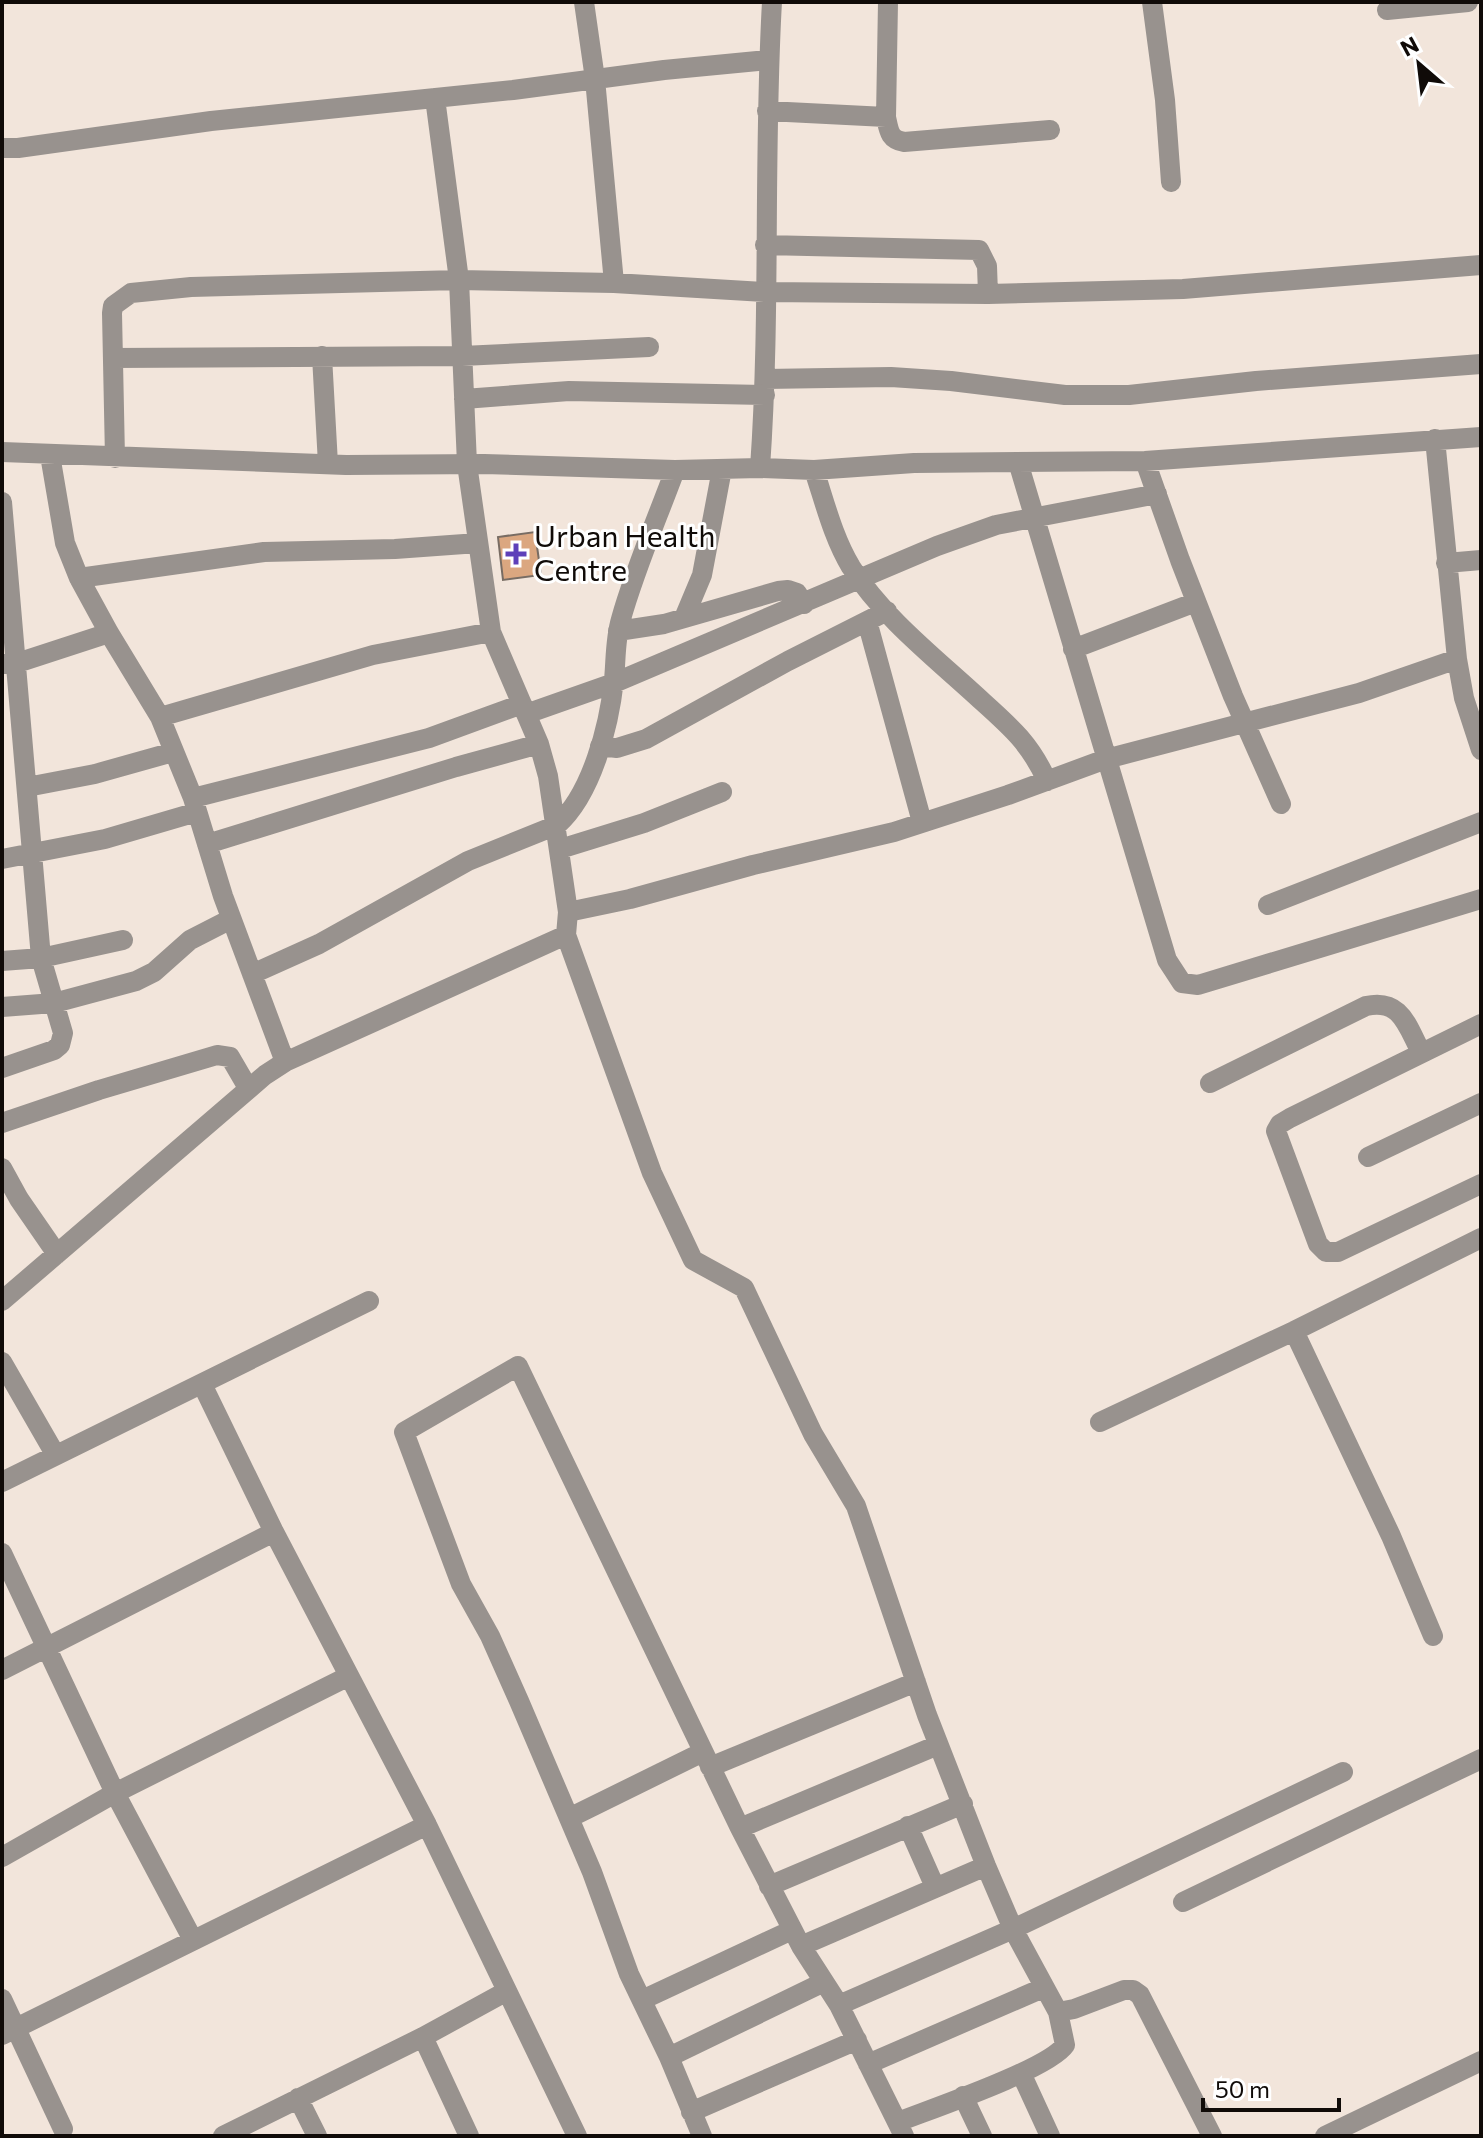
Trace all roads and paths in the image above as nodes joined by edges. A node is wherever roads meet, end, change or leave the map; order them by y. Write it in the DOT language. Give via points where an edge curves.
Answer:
graph roads {
  1 [pos="584,2"];
  2 [pos="772,2"];
  3 [pos="888,2"];
  4 [pos="1152,2"];
  5 [pos="1468,2"];
  6 [pos="1387,10"];
  7 [pos="768,60"];
  8 [pos="595,79"];
  9 [pos="435,98"];
  10 [pos="767,111"];
  11 [pos="886,117"];
  12 [pos="1050,130"];
  13 [pos="2,148"];
  14 [pos="1171,182"];
  15 [pos="765,245"];
  16 [pos="1481,265"];
  17 [pos="459,280"];
  18 [pos="614,283"];
  19 [pos="765,292"];
  20 [pos="988,294"];
  21 [pos="649,347"];
  22 [pos="322,356"];
  23 [pos="462,356"];
  24 [pos="113,358"];
  25 [pos="1481,364"];
  26 [pos="765,387"];
  27 [pos="464,399"];
  28 [pos="1481,437"];
  29 [pos="1435,439"];
  30 [pos="2,452"];
  31 [pos="50,455"];
  32 [pos="115,458"];
  33 [pos="1145,461"];
  34 [pos="1018,462"];
  35 [pos="328,464"];
  36 [pos="467,464"];
  37 [pos="760,468"];
  38 [pos="722,469"];
  39 [pos="675,470"];
  40 [pos="814,470"];
  41 [pos="1157,494"];
  42 [pos="2,502"];
  43 [pos="1034,519"];
  44 [pos="478,543"];
  45 [pos="1481,560"];
  46 [pos="1446,563"];
  47 [pos="79,578"];
  48 [pos="861,580"];
  49 [pos="1196,602"];
  50 [pos="804,604"];
  51 [pos="887,611"];
  52 [pos="684,618"];
  53 [pos="867,621"];
  54 [pos="618,631"];
  55 [pos="491,632"];
  56 [pos="109,633"];
  57 [pos="1073,649"];
  58 [pos="1457,659"];
  59 [pos="8,664"];
  60 [pos="614,683"];
  61 [pos="524,709"];
  62 [pos="160,717"];
  63 [pos="1245,723"];
  64 [pos="539,744"];
  65 [pos="600,746"];
  66 [pos="1481,750"];
  67 [pos="173,752"];
  68 [pos="1106,759"];
  69 [pos="1047,781"];
  70 [pos="27,787"];
  71 [pos="722,792"];
  72 [pos="1281,804"];
  73 [pos="195,805"];
  74 [pos="922,822"];
  75 [pos="1481,822"];
  76 [pos="557,825"];
  77 [pos="207,844"];
  78 [pos="560,849"];
  79 [pos="33,855"];
  80 [pos="2,859"];
  81 [pos="1481,899"];
  82 [pos="1268,905"];
  83 [pos="568,912"];
  84 [pos="231,919"];
  85 [pos="566,935"];
  86 [pos="123,940"];
  87 [pos="41,958"];
  88 [pos="2,961"];
  89 [pos="252,974"];
  90 [pos="54,1003"];
  91 [pos="2,1007"];
  92 [pos="1481,1024"];
  93 [pos="1421,1052"];
  94 [pos="285,1062"];
  95 [pos="2,1068"];
  96 [pos="1210,1083"];
  97 [pos="248,1088"];
  98 [pos="1481,1103"];
  99 [pos="2,1123"];
  100 [pos="1368,1157"];
  101 [pos="2,1168"];
  102 [pos="1481,1184"];
  103 [pos="10,1203"];
  104 [pos="1481,1238"];
  105 [pos="57,1254"];
  106 [pos="2,1301"];
  107 [pos="369,1301"];
  108 [pos="1294,1331"];
  109 [pos="2,1362"];
  110 [pos="202,1384"];
  111 [pos="1100,1422"];
  112 [pos="55,1454"];
  113 [pos="2,1482"];
  114 [pos="274,1532"];
  115 [pos="2,1553"];
  116 [pos="1433,1636"];
  117 [pos="48,1647"];
  118 [pos="2,1670"];
  119 [pos="349,1676"];
  120 [pos="916,1682"];
  121 [pos="938,1745"];
  122 [pos="707,1759"];
  123 [pos="1481,1759"];
  124 [pos="1343,1772"];
  125 [pos="115,1793"];
  126 [pos="963,1804"];
  127 [pos="569,1818"];
  128 [pos="427,1825"];
  129 [pos="908,1826"];
  130 [pos="740,1828"];
  131 [pos="2,1857"];
  132 [pos="986,1866"];
  133 [pos="769,1886"];
  134 [pos="935,1887"];
  135 [pos="1183,1902"];
  136 [pos="1013,1929"];
  137 [pos="797,1938"];
  138 [pos="193,1940"];
  139 [pos="824,1982"];
  140 [pos="1043,1988"];
  141 [pos="507,1991"];
  142 [pos="2,1999"];
  143 [pos="642,2000"];
  144 [pos="839,2005"];
  145 [pos="1058,2012"];
  146 [pos="9,2031"];
  147 [pos="423,2037"];
  148 [pos="857,2040"];
  149 [pos="669,2057"];
  150 [pos="1481,2061"];
  151 [pos="868,2064"];
  152 [pos="1021,2073"];
  153 [pos="963,2096"];
  154 [pos="298,2098"];
  155 [pos="691,2112"];
  156 [pos="63,2129"];
  157 [pos="901,2129"];
  158 [pos="223,2136"];
  159 [pos="317,2136"];
  160 [pos="469,2136"];
  161 [pos="577,2136"];
  162 [pos="702,2136"];
  163 [pos="982,2136"];
  164 [pos="1050,2136"];
  165 [pos="1212,2136"];
  166 [pos="1325,2136"];
  1 -- 8 [label="street"];
  2 -- 7 [label="street"];
  3 -- 11 [label="street"];
  4 -- 14 [label="street"];
  5 -- 6 [label="street"];
  7 -- 8 [label="street"];
  7 -- 10 [label="street"];
  8 -- 9 [label="street"];
  8 -- 18 [label="street"];
  9 -- 13 [label="street"];
  9 -- 17 [label="street"];
  10 -- 11 [label="street"];
  10 -- 15 [label="street"];
  11 -- 12 [label="street" via="894,140 904,142"];
  15 -- 19 [label="street"];
  15 -- 20 [label="street" via="979,250 987,266"];
  16 -- 20 [label="street" via="1183,289"];
  17 -- 18 [label="street"];
  17 -- 23 [label="street"];
  17 -- 24 [label="street" via="131,293 113,306"];
  18 -- 19 [label="street"];
  19 -- 20 [label="street"];
  19 -- 26 [label="street"];
  21 -- 23 [label="street"];
  22 -- 23 [label="street"];
  22 -- 24 [label="street"];
  22 -- 35 [label="street"];
  23 -- 27 [label="street"];
  24 -- 32 [label="street"];
  25 -- 26 [label="street" via="1129,395 1065,395 891,377"];
  26 -- 27 [label="street"];
  26 -- 37 [label="street"];
  27 -- 36 [label="street"];
  28 -- 29 [label="street"];
  29 -- 33 [label="street"];
  29 -- 46 [label="street"];
  30 -- 31 [label="street"];
  31 -- 32 [label="street"];
  31 -- 47 [label="street" via="65,543"];
  32 -- 35 [label="street"];
  33 -- 34 [label="street"];
  33 -- 41 [label="street"];
  34 -- 40 [label="street"];
  34 -- 43 [label="street"];
  35 -- 36 [label="street"];
  36 -- 39 [label="street"];
  36 -- 44 [label="street"];
  37 -- 38 [label="street"];
  37 -- 40 [label="street"];
  38 -- 39 [label="street"];
  38 -- 52 [label="street" via="702,575"];
  39 -- 54 [label="street"];
  40 -- 48 [label="street" via="833,531"];
  41 -- 43 [label="street"];
  41 -- 49 [label="street"];
  42 -- 59 [label="street"];
  43 -- 48 [label="street" via="952,540"];
  43 -- 57 [label="street"];
  44 -- 47 [label="street" via="264,552"];
  44 -- 55 [label="street"];
  45 -- 46 [label="street"];
  46 -- 58 [label="street"];
  47 -- 56 [label="street"];
  48 -- 50 [label="street"];
  48 -- 51 [label="street"];
  49 -- 57 [label="street"];
  49 -- 63 [label="street"];
  50 -- 52 [label="street" via="788,590"];
  50 -- 60 [label="street"];
  51 -- 53 [label="street"];
  51 -- 69 [label="street" via="1018,733"];
  52 -- 54 [label="street"];
  53 -- 65 [label="street" via="646,739 629,746"];
  53 -- 74 [label="street"];
  54 -- 60 [label="street"];
  55 -- 61 [label="street"];
  55 -- 62 [label="street" via="373,655"];
  56 -- 59 [label="street"];
  56 -- 62 [label="street"];
  57 -- 68 [label="street"];
  58 -- 63 [label="street" via="1359,693"];
  58 -- 66 [label="street"];
  59 -- 70 [label="street"];
  60 -- 61 [label="street"];
  60 -- 65 [label="street"];
  61 -- 64 [label="street"];
  61 -- 73 [label="street"];
  62 -- 67 [label="street"];
  63 -- 68 [label="street"];
  63 -- 72 [label="street"];
  64 -- 76 [label="street"];
  64 -- 77 [label="street"];
  65 -- 76 [label="street" via="576,804"];
  67 -- 70 [label="street"];
  67 -- 73 [label="street"];
  68 -- 69 [label="street"];
  68 -- 81 [label="street" via="1167,960 1182,983 1198,985"];
  69 -- 74 [label="street"];
  70 -- 79 [label="street"];
  71 -- 78 [label="street"];
  73 -- 77 [label="street"];
  73 -- 79 [label="street" via="105,839"];
  74 -- 83 [label="street"];
  75 -- 82 [label="street"];
  76 -- 78 [label="street"];
  76 -- 89 [label="street" via="468,861 319,944"];
  77 -- 84 [label="street"];
  78 -- 83 [label="street"];
  79 -- 80 [label="street"];
  79 -- 87 [label="street"];
  83 -- 85 [label="street"];
  84 -- 89 [label="street"];
  84 -- 90 [label="street" via="190,940 136,981"];
  85 -- 94 [label="street"];
  85 -- 120 [label="street" via="652,1173 693,1260 744,1288 813,1434 856,1506"];
  86 -- 87 [label="street"];
  87 -- 88 [label="street"];
  87 -- 90 [label="street"];
  89 -- 94 [label="street"];
  90 -- 91 [label="street"];
  90 -- 95 [label="street" via="63,1033 60,1045"];
  92 -- 93 [label="street"];
  93 -- 96 [label="street" via="1396,1010 1375,1004"];
  93 -- 102 [label="street" via="1290,1118 1276,1131 1318,1244 1326,1252 1338,1252"];
  94 -- 97 [label="street"];
  97 -- 99 [label="street" via="230,1057 217,1055"];
  97 -- 105 [label="street"];
  98 -- 100 [label="street"];
  101 -- 103 [label="street"];
  103 -- 105 [label="street"];
  104 -- 108 [label="street"];
  105 -- 106 [label="street"];
  107 -- 110 [label="street"];
  108 -- 111 [label="street"];
  108 -- 116 [label="street"];
  109 -- 112 [label="street"];
  110 -- 112 [label="street"];
  110 -- 114 [label="street"];
  112 -- 113 [label="street"];
  114 -- 117 [label="street"];
  114 -- 119 [label="street"];
  115 -- 117 [label="street"];
  117 -- 118 [label="street"];
  117 -- 125 [label="street"];
  119 -- 125 [label="street"];
  119 -- 128 [label="street"];
  120 -- 121 [label="street"];
  120 -- 122 [label="street"];
  121 -- 126 [label="street"];
  121 -- 130 [label="street"];
  122 -- 127 [label="street"];
  122 -- 127 [label="street" via="518,1366 404,1432 461,1584 490,1636"];
  122 -- 130 [label="street"];
  123 -- 135 [label="street"];
  124 -- 136 [label="street"];
  125 -- 131 [label="street"];
  125 -- 138 [label="street"];
  126 -- 129 [label="street"];
  126 -- 132 [label="street"];
  127 -- 143 [label="street"];
  128 -- 138 [label="street"];
  128 -- 141 [label="street"];
  129 -- 133 [label="street"];
  129 -- 134 [label="street"];
  130 -- 133 [label="street"];
  132 -- 134 [label="street"];
  132 -- 136 [label="street"];
  133 -- 137 [label="street"];
  134 -- 137 [label="street"];
  136 -- 140 [label="street"];
  136 -- 144 [label="street"];
  137 -- 139 [label="street"];
  137 -- 143 [label="street"];
  138 -- 146 [label="street"];
  139 -- 144 [label="street"];
  139 -- 149 [label="street"];
  140 -- 145 [label="street"];
  140 -- 151 [label="street"];
  141 -- 147 [label="street"];
  141 -- 161 [label="street"];
  142 -- 146 [label="street"];
  143 -- 149 [label="street"];
  144 -- 148 [label="street"];
  145 -- 152 [label="street" via="1065,2045"];
  145 -- 165 [label="street" via="1124,1990 1140,1995"];
  146 -- 156 [label="street"];
  147 -- 154 [label="street"];
  147 -- 160 [label="street"];
  148 -- 151 [label="street"];
  148 -- 155 [label="street"];
  149 -- 155 [label="street"];
  150 -- 166 [label="street"];
  151 -- 157 [label="street"];
  152 -- 153 [label="street"];
  152 -- 164 [label="street"];
  153 -- 157 [label="street"];
  153 -- 163 [label="street"];
  154 -- 158 [label="street"];
  154 -- 159 [label="street"];
  155 -- 162 [label="street"];
}
